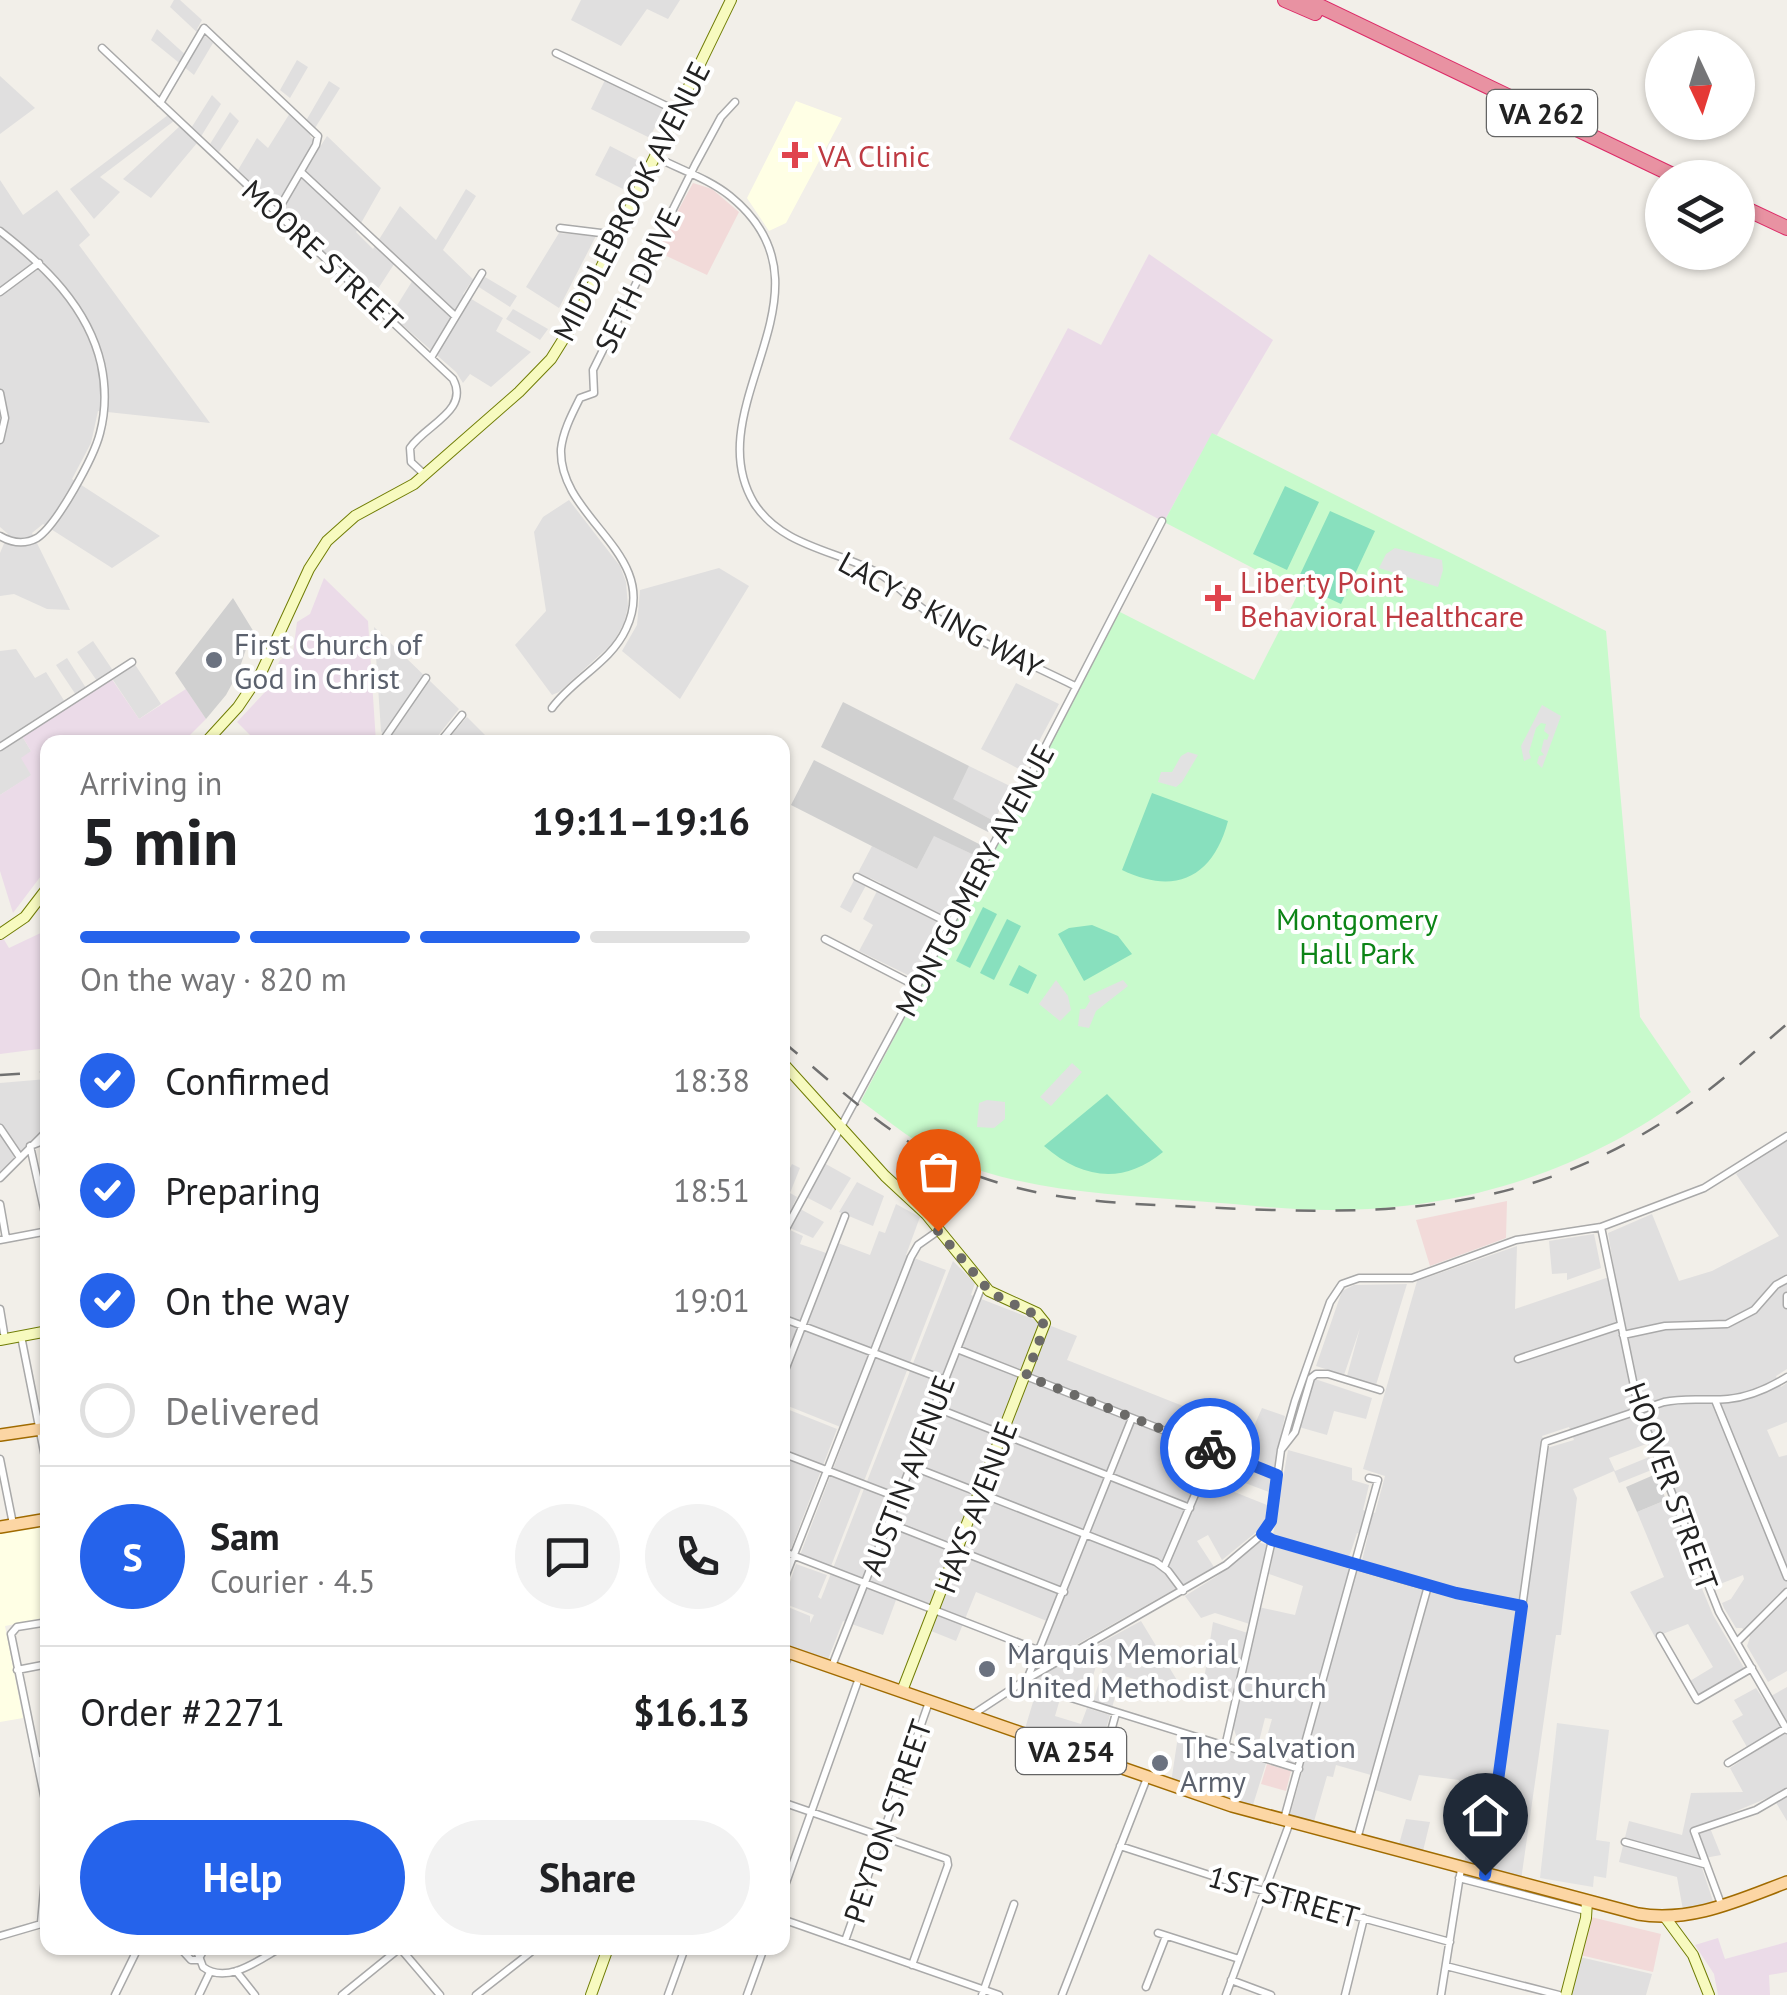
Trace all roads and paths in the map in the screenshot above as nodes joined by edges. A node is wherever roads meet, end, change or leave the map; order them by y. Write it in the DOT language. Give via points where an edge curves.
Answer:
graph roads {
  1 [pos="731,0"];
  2 [pos="1285,0"];
  3 [pos="1306,0"];
  4 [pos="102,48"];
  5 [pos="1404,48"];
  6 [pos="556,53"];
  7 [pos="160,102"];
  8 [pos="736,102"];
  9 [pos="678,112"];
  10 [pos="656,158"];
  11 [pos="1645,162"];
  12 [pos="301,172"];
  13 [pos="690,173"];
  14 [pos="277,212"];
  15 [pos="1755,213"];
  16 [pos="560,228"];
  17 [pos="1787,228"];
  18 [pos="0,231"];
  19 [pos="618,235"];
  20 [pos="39,263"];
  21 [pos="482,273"];
  22 [pos="0,292"];
  23 [pos="455,316"];
  24 [pos="432,356"];
  25 [pos="0,392"];
  26 [pos="0,440"];
  27 [pos="424,474"];
  28 [pos="1162,521"];
  29 [pos="0,536"];
  30 [pos="132,662"];
  31 [pos="426,678"];
  32 [pos="1076,686"];
  33 [pos="552,708"];
  34 [pos="462,714"];
  35 [pos="212,735"];
  36 [pos="387,735"];
  37 [pos="446,735"];
  38 [pos="0,747"];
  39 [pos="857,877"];
  40 [pos="40,897"];
  41 [pos="951,924"];
  42 [pos="0,934"];
  43 [pos="825,939"];
  44 [pos="918,987"];
  45 [pos="790,1071"];
  46 [pos="841,1126"];
  47 [pos="0,1128"];
  48 [pos="1787,1136"];
  49 [pos="40,1137"];
  50 [pos="40,1142"];
  51 [pos="30,1146"];
  52 [pos="19,1157"];
  53 [pos="0,1178"];
  54 [pos="40,1184"];
  55 [pos="0,1204"];
  56 [pos="845,1216"];
  57 [pos="790,1221"];
  58 [pos="1601,1227"];
  59 [pos="40,1231"];
  60 [pos="938,1231"];
  61 [pos="3,1239"];
  62 [pos="1787,1279"];
  63 [pos="984,1283"];
  64 [pos="1787,1296"];
  65 [pos="1787,1304"];
  66 [pos="0,1309"];
  67 [pos="790,1321"];
  68 [pos="1621,1325"];
  69 [pos="803,1326"];
  70 [pos="40,1333"];
  71 [pos="1623,1335"];
  72 [pos="21,1336"];
  73 [pos="2,1339"];
  74 [pos="957,1349"];
  75 [pos="874,1352"];
  76 [pos="790,1358"];
  77 [pos="1518,1359"];
  78 [pos="1026,1376"];
  79 [pos="1787,1377"];
  80 [pos="944,1380"];
  81 [pos="1380,1390"];
  82 [pos="1715,1400"];
  83 [pos="934,1407"];
  84 [pos="1639,1410"];
  85 [pos="40,1415"];
  86 [pos="1132,1418"];
  87 [pos="40,1429"];
  88 [pos="1004,1434"];
  89 [pos="0,1436"];
  90 [pos="1214,1450"];
  91 [pos="1282,1450"];
  92 [pos="790,1457"];
  93 [pos="0,1458"];
  94 [pos="911,1466"];
  95 [pos="827,1471"];
  96 [pos="1110,1475"];
  97 [pos="1277,1475"];
  98 [pos="1369,1478"];
  99 [pos="980,1492"];
  100 [pos="899,1498"];
  101 [pos="1190,1508"];
  102 [pos="40,1520"];
  103 [pos="888,1522"];
  104 [pos="6,1526"];
  105 [pos="1086,1534"];
  106 [pos="1262,1534"];
  107 [pos="1272,1540"];
  108 [pos="958,1551"];
  109 [pos="790,1554"];
  110 [pos="794,1556"];
  111 [pos="1355,1565"];
  112 [pos="790,1566"];
  113 [pos="1164,1567"];
  114 [pos="1787,1577"];
  115 [pos="866,1582"];
  116 [pos="1428,1586"];
  117 [pos="1064,1592"];
  118 [pos="1182,1592"];
  119 [pos="1787,1592"];
  120 [pos="1522,1606"];
  121 [pos="934,1610"];
  122 [pos="40,1624"];
  123 [pos="1660,1636"];
  124 [pos="1736,1642"];
  125 [pos="1040,1651"];
  126 [pos="790,1652"];
  127 [pos="40,1666"];
  128 [pos="831,1667"];
  129 [pos="1752,1668"];
  130 [pos="17,1670"];
  131 [pos="860,1676"];
  132 [pos="1025,1680"];
  133 [pos="902,1691"];
  134 [pos="930,1700"];
  135 [pos="1116,1713"];
  136 [pos="972,1715"];
  137 [pos="1787,1729"];
  138 [pos="1225,1747"];
  139 [pos="40,1760"];
  140 [pos="37,1761"];
  141 [pos="1102,1762"];
  142 [pos="1728,1763"];
  143 [pos="1298,1770"];
  144 [pos="40,1775"];
  145 [pos="1148,1778"];
  146 [pos="1787,1792"];
  147 [pos="790,1805"];
  148 [pos="812,1812"];
  149 [pos="1287,1821"];
  150 [pos="882,1837"];
  151 [pos="1356,1841"];
  152 [pos="1625,1842"];
  153 [pos="1120,1846"];
  154 [pos="1706,1864"];
  155 [pos="790,1872"];
  156 [pos="1460,1874"];
  157 [pos="1485,1875"];
  158 [pos="1787,1882"];
  159 [pos="1264,1892"];
  160 [pos="1014,1904"];
  161 [pos="1586,1906"];
  162 [pos="1722,1907"];
  163 [pos="1665,1917"];
  164 [pos="1364,1918"];
  165 [pos="790,1922"];
  166 [pos="40,1924"];
  167 [pos="0,1936"];
  168 [pos="845,1941"];
  169 [pos="1450,1942"];
  170 [pos="135,1955"];
  171 [pos="186,1955"];
  172 [pos="197,1955"];
  173 [pos="201,1955"];
  174 [pos="267,1955"];
  175 [pos="391,1955"];
  176 [pos="406,1955"];
  177 [pos="527,1955"];
  178 [pos="605,1955"];
  179 [pos="682,1955"];
  180 [pos="761,1955"];
  181 [pos="1239,1959"];
  182 [pos="198,1960"];
  183 [pos="912,1965"];
  184 [pos="1446,1966"];
  185 [pos="236,1971"];
  186 [pos="210,1972"];
  187 [pos="1231,1980"];
  188 [pos="1146,1987"];
  189 [pos="983,1992"];
  190 [pos="115,1995"];
  191 [pos="199,1995"];
  192 [pos="255,1995"];
  193 [pos="342,1995"];
  194 [pos="440,1995"];
  195 [pos="476,1995"];
  196 [pos="591,1995"];
  197 [pos="668,1995"];
  198 [pos="747,1995"];
  199 [pos="999,1995"];
  200 [pos="1062,1995"];
  201 [pos="1226,1995"];
  202 [pos="1271,1995"];
  203 [pos="1345,1995"];
  204 [pos="1441,1995"];
  205 [pos="1562,1995"];
  206 [pos="1709,1995"];
  1 -- 9 [label="street, MIDDLEBROOK AVENUE"];
  2 -- 5 [label="highway"];
  3 -- 5 [label="highway, VA 262"];
  4 -- 7 [label="street, MOORE STREET"];
  5 -- 11 [label="highway, VA 262"];
  6 -- 9 [label="street"];
  7 -- 12 [label="street" via="204,28 317,134"];
  7 -- 14 [label="street, MOORE STREET"];
  8 -- 13 [label="street, SETH DRIVE"];
  9 -- 10 [label="street, MIDDLEBROOK AVENUE"];
  10 -- 13 [label="street, LACY B KING WAY"];
  10 -- 19 [label="street, MIDDLEBROOK AVENUE"];
  12 -- 14 [label="street"];
  12 -- 23 [label="street"];
  13 -- 32 [label="street, LACY B KING WAY" via="749,214 774,268 775,312 740,440 743,476 761,512 790,537 880,574 934,616"];
  13 -- 33 [label="street, SETH DRIVE" via="593,370 594,393 580,398 563,438 567,482 625,562 633,599 618,643"];
  14 -- 24 [label="street, MOORE STREET"];
  15 -- 17 [label="highway"];
  16 -- 19 [label="street"];
  18 -- 20 [label="street"];
  19 -- 27 [label="street, MIDDLEBROOK AVENUE" via="550,359"];
  20 -- 22 [label="street"];
  20 -- 29 [label="street" via="94,342 103,417 90,459 42,534 23,542"];
  21 -- 23 [label="street"];
  23 -- 24 [label="street"];
  24 -- 27 [label="street, MOORE STREET" via="458,392 454,407 410,448"];
  25 -- 26 [label="street"];
  27 -- 35 [label="street, MIDDLEBROOK AVENUE" via="351,520 324,546 261,674"];
  28 -- 32 [label="street, MONTGOMERY AVENUE"];
  30 -- 38 [label="street"];
  31 -- 36 [label="street"];
  32 -- 41 [label="street, MONTGOMERY AVENUE"];
  34 -- 37 [label="street"];
  39 -- 41 [label="street"];
  40 -- 42 [label="street"];
  41 -- 44 [label="street, MONTGOMERY AVENUE"];
  43 -- 44 [label="street"];
  44 -- 46 [label="street, MONTGOMERY AVENUE"];
  45 -- 46 [label="street"];
  46 -- 57 [label="street, MONTGOMERY AVENUE"];
  46 -- 60 [label="street"];
  47 -- 52 [label="street"];
  48 -- 58 [label="street" via="1700,1190"];
  49 -- 51 [label="street"];
  50 -- 51 [label="street"];
  51 -- 52 [label="street"];
  51 -- 54 [label="street"];
  52 -- 53 [label="street"];
  55 -- 61 [label="street"];
  56 -- 69 [label="street"];
  58 -- 68 [label="street, HOOVER STREET"];
  58 -- 91 [label="street" via="1516,1240 1412,1278 1355,1278 1338,1288"];
  59 -- 61 [label="street"];
  60 -- 63 [label="street"];
  60 -- 75 [label="street" via="911,1257"];
  62 -- 71 [label="street" via="1727,1324"];
  63 -- 74 [label="street, AUSTIN AVENUE"];
  63 -- 78 [label="street, HAYS AVENUE" via="1045,1323"];
  64 -- 65 [label="street"];
  66 -- 73 [label="street"];
  67 -- 69 [label="street"];
  68 -- 71 [label="street, HOOVER STREET"];
  68 -- 77 [label="street"];
  69 -- 75 [label="street"];
  69 -- 76 [label="street"];
  70 -- 72 [label="street"];
  71 -- 84 [label="street, HOOVER STREET"];
  72 -- 73 [label="street"];
  72 -- 85 [label="street"];
  74 -- 78 [label="street"];
  74 -- 80 [label="street, AUSTIN AVENUE"];
  75 -- 80 [label="street"];
  75 -- 95 [label="street"];
  78 -- 86 [label="street"];
  78 -- 88 [label="street, HAYS AVENUE"];
  79 -- 82 [label="street"];
  80 -- 83 [label="street, AUSTIN AVENUE"];
  81 -- 91 [label="street" via="1316,1374"];
  82 -- 84 [label="street" via="1682,1398"];
  82 -- 114 [label="street"];
  83 -- 88 [label="street"];
  83 -- 94 [label="street, AUSTIN AVENUE"];
  84 -- 120 [label="street" via="1545,1442"];
  84 -- 124 [label="street, HOOVER STREET"];
  86 -- 90 [label="street"];
  86 -- 96 [label="street"];
  87 -- 89 [label="main road"];
  88 -- 96 [label="street"];
  88 -- 99 [label="street, HAYS AVENUE"];
  90 -- 97 [label="street"];
  90 -- 101 [label="street"];
  91 -- 97 [label="street"];
  92 -- 95 [label="street"];
  93 -- 104 [label="street"];
  94 -- 99 [label="street"];
  94 -- 100 [label="street, AUSTIN AVENUE"];
  95 -- 100 [label="street"];
  95 -- 110 [label="street"];
  96 -- 101 [label="street"];
  96 -- 105 [label="street"];
  97 -- 106 [label="street" via="1271,1521"];
  98 -- 111 [label="street" via="1378,1480"];
  99 -- 105 [label="street"];
  99 -- 108 [label="street, HAYS AVENUE"];
  100 -- 103 [label="street, AUSTIN AVENUE"];
  101 -- 113 [label="street"];
  102 -- 104 [label="main road"];
  103 -- 108 [label="street"];
  103 -- 115 [label="street, AUSTIN AVENUE"];
  105 -- 113 [label="street"];
  105 -- 117 [label="street"];
  106 -- 107 [label="street"];
  106 -- 118 [label="street"];
  107 -- 111 [label="street"];
  107 -- 138 [label="street"];
  108 -- 117 [label="street"];
  108 -- 121 [label="street, HAYS AVENUE"];
  109 -- 110 [label="street"];
  110 -- 112 [label="street"];
  110 -- 115 [label="street"];
  111 -- 116 [label="street"];
  111 -- 143 [label="street"];
  113 -- 118 [label="street"];
  115 -- 121 [label="street"];
  115 -- 128 [label="street, AUSTIN AVENUE"];
  116 -- 120 [label="street"];
  116 -- 151 [label="street"];
  117 -- 125 [label="street"];
  118 -- 132 [label="street"];
  119 -- 124 [label="street"];
  120 -- 157 [label="street"];
  121 -- 125 [label="street"];
  121 -- 133 [label="street, HAYS AVENUE"];
  122 -- 130 [label="street" via="12,1630"];
  123 -- 129 [label="street" via="1697,1700"];
  124 -- 129 [label="street, HOOVER STREET"];
  125 -- 132 [label="street"];
  126 -- 128 [label="main road, VA 254"];
  127 -- 130 [label="street"];
  128 -- 131 [label="main road, VA 254"];
  129 -- 137 [label="street, HOOVER STREET"];
  130 -- 140 [label="street"];
  131 -- 133 [label="main road, VA 254"];
  131 -- 148 [label="street"];
  132 -- 135 [label="street"];
  132 -- 136 [label="street"];
  133 -- 134 [label="main road, VA 254"];
  134 -- 136 [label="main road, VA 254"];
  134 -- 150 [label="street, PEYTON STREET"];
  135 -- 138 [label="street"];
  135 -- 141 [label="street"];
  136 -- 141 [label="main road, VA 254"];
  137 -- 142 [label="street"];
  138 -- 143 [label="street"];
  139 -- 140 [label="street"];
  140 -- 144 [label="street"];
  141 -- 145 [label="main road, VA 254"];
  143 -- 149 [label="street"];
  145 -- 149 [label="main road, VA 254"];
  145 -- 153 [label="street"];
  146 -- 154 [label="street" via="1694,1831"];
  147 -- 148 [label="street"];
  148 -- 150 [label="street"];
  148 -- 155 [label="street"];
  149 -- 151 [label="main road, VA 254"];
  149 -- 159 [label="street"];
  150 -- 168 [label="street, PEYTON STREET"];
  150 -- 183 [label="street" via="948,1859"];
  151 -- 156 [label="main road, VA 254"];
  152 -- 154 [label="street"];
  153 -- 159 [label="street, 1ST STREET"];
  153 -- 200 [label="street"];
  154 -- 162 [label="street"];
  156 -- 157 [label="main road, VA 254"];
  156 -- 161 [label="street"];
  156 -- 169 [label="street"];
  157 -- 161 [label="main road, VA 254"];
  158 -- 162 [label="main road, VA 254"];
  159 -- 164 [label="street, 1ST STREET"];
  159 -- 181 [label="street"];
  160 -- 189 [label="street"];
  161 -- 163 [label="main road, VA 254"];
  161 -- 205 [label="street"];
  162 -- 163 [label="main road, VA 254"];
  163 -- 206 [label="street"];
  164 -- 169 [label="street, 1ST STREET"];
  164 -- 203 [label="street"];
  165 -- 168 [label="street"];
  166 -- 167 [label="street"];
  168 -- 183 [label="street"];
  169 -- 184 [label="street"];
  170 -- 190 [label="street"];
  171 -- 182 [label="street"];
  172 -- 182 [label="street"];
  173 -- 182 [label="street"];
  174 -- 185 [label="street"];
  175 -- 193 [label="street"];
  176 -- 194 [label="street"];
  177 -- 195 [label="street"];
  178 -- 196 [label="street"];
  179 -- 197 [label="street"];
  180 -- 198 [label="street"];
  181 -- 187 [label="street"];
  181 -- 188 [label="street" via="1162,1934"];
  182 -- 186 [label="street"];
  183 -- 189 [label="street"];
  184 -- 204 [label="street"];
  184 -- 205 [label="street"];
  185 -- 186 [label="street"];
  185 -- 192 [label="street"];
  186 -- 191 [label="street"];
  187 -- 201 [label="street"];
  187 -- 202 [label="street"];
  189 -- 199 [label="street"];
}
